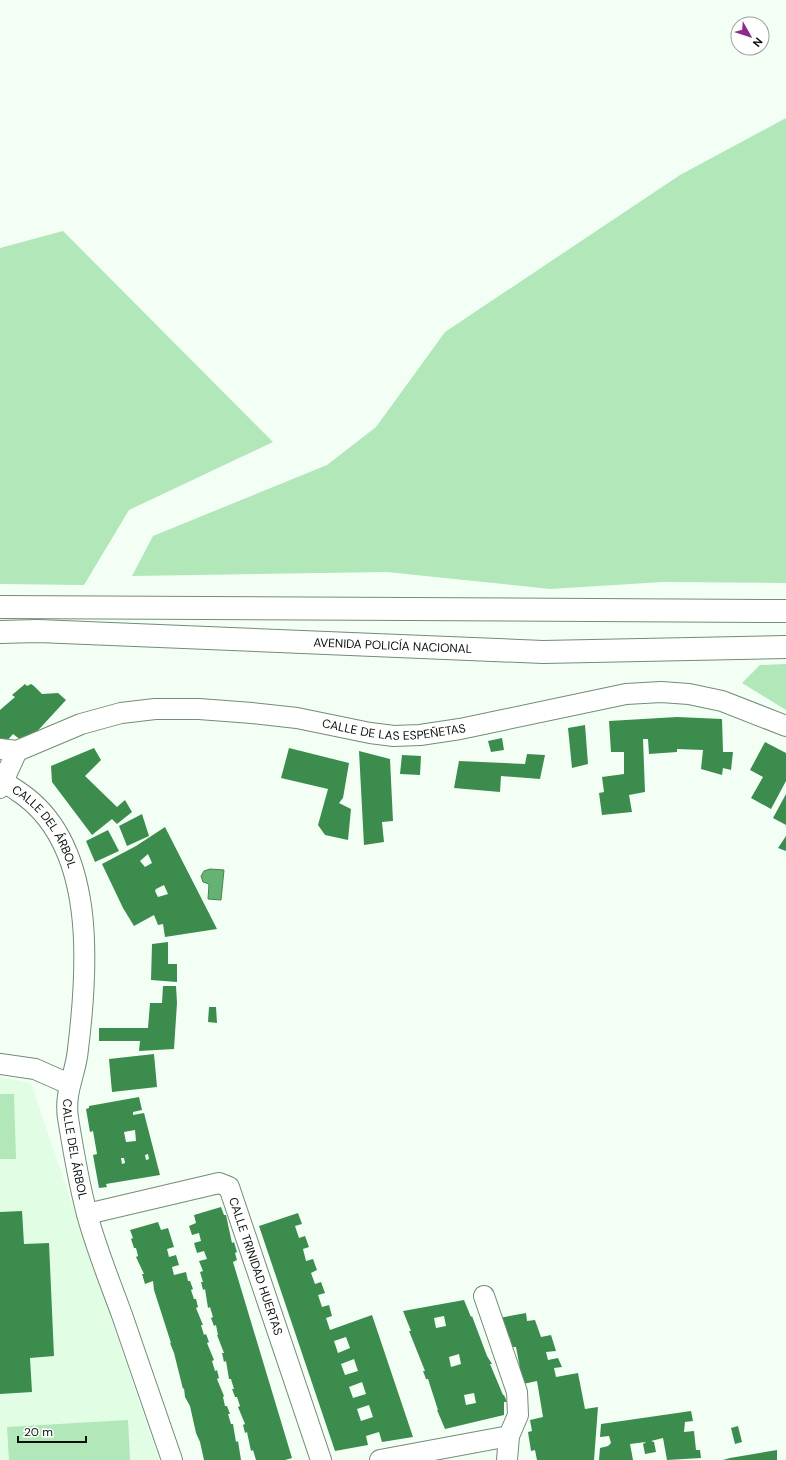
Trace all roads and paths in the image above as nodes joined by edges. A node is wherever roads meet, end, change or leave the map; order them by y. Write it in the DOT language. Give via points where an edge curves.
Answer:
graph roads {
  1 [pos="0,607"];
  2 [pos="786,611"];
  3 [pos="0,632"];
  4 [pos="786,647"];
  5 [pos="786,726"];
  6 [pos="8,750"];
  7 [pos="1,784"];
  8 [pos="0,1064"];
  9 [pos="69,1084"];
  10 [pos="87,1214"];
  11 [pos="484,1296"];
  12 [pos="509,1436"];
  13 [pos="172,1460"];
  14 [pos="321,1460"];
  15 [pos="380,1460"];
  16 [pos="508,1460"];
  1 -- 2 [label="street"];
  3 -- 4 [label="street, AVENIDA POLICÍA NACIONAL" via="38,631 543,652"];
  5 -- 6 [label="street, CALLE DE LAS ESPEÑETAS" via="722,701 689,694 662,692 626,694 460,729 394,736 297,718 200,709 155,709 121,713 81,724"];
  6 -- 7 [label="street"];
  7 -- 9 [label="street, CALLE DEL ÁRBOL" via="30,799 60,836 72,864 79,890 84,992 78,1052"];
  8 -- 9 [label="street" via="35,1069"];
  9 -- 10 [label="street, CALLE DEL ÁRBOL" via="68,1116"];
  10 -- 13 [label="street, CALLE DEL ÁRBOL"];
  10 -- 14 [label="street, CALLE TRINIDAD HUERTAS" via="219,1183 229,1188"];
  11 -- 12 [label="street" via="517,1392 518,1415"];
  12 -- 15 [label="street"];
  12 -- 16 [label="street"];
}
